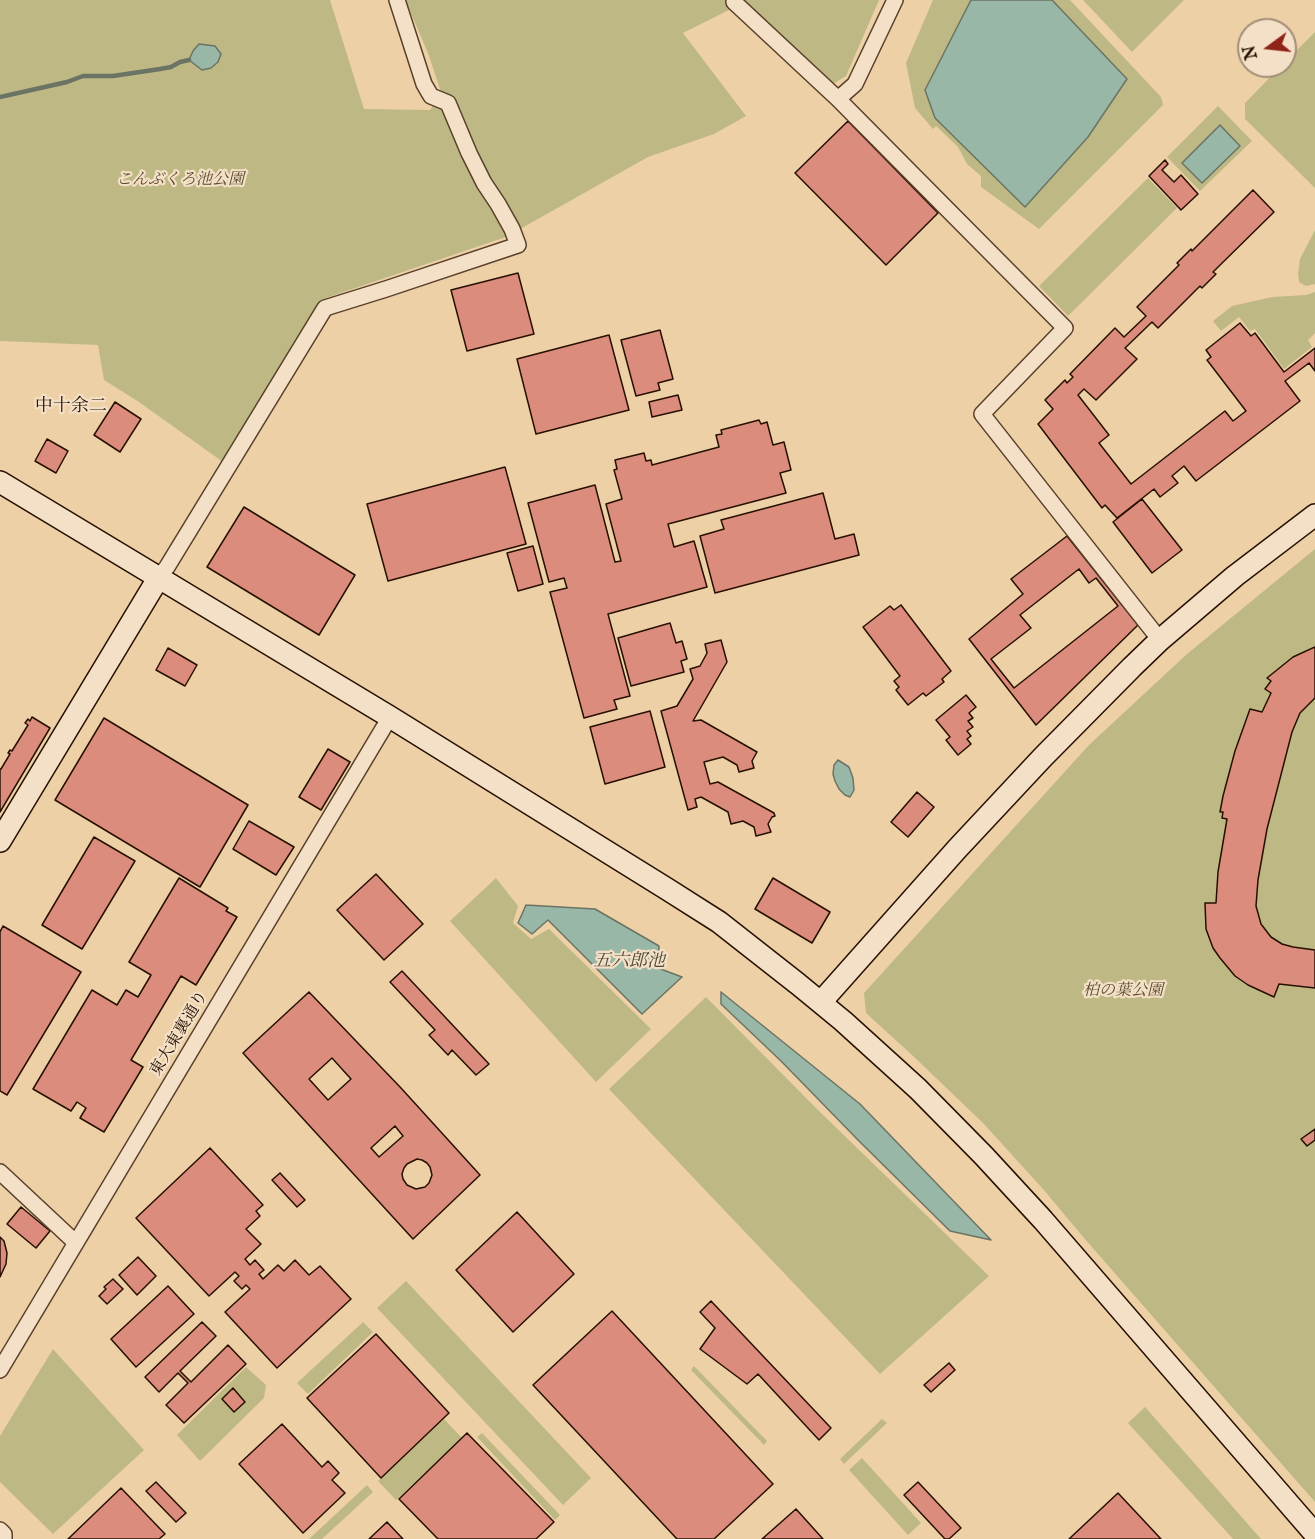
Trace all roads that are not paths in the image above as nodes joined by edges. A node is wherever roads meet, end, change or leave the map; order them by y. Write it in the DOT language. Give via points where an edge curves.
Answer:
graph roads {
  1 [pos="397,0"];
  2 [pos="895,0"];
  3 [pos="734,2"];
  4 [pos="838,99"];
  5 [pos="0,482"];
  6 [pos="1315,515"];
  7 [pos="159,577"];
  8 [pos="1160,640"];
  9 [pos="390,717"];
  10 [pos="0,841"];
  11 [pos="821,1002"];
  12 [pos="0,1172"];
  13 [pos="76,1243"];
  14 [pos="0,1370"];
  15 [pos="0,1530"];
  16 [pos="1315,1534"];
  17 [pos="4,1539"];
  1 -- 7 [label="street" via="424,84 431,96 448,103 469,153 518,245 325,308"];
  2 -- 4 [label="street" via="855,84"];
  3 -- 4 [label="street"];
  4 -- 8 [label="street" via="1065,328 982,414"];
  5 -- 7 [label="street"];
  6 -- 8 [label="street"];
  7 -- 9 [label="street"];
  7 -- 10 [label="street"];
  8 -- 11 [label="street" via="957,849"];
  9 -- 11 [label="street" via="702,911"];
  9 -- 13 [label="street, 東大東裏通り"];
  11 -- 16 [label="street" via="918,1089 984,1156"];
  12 -- 13 [label="street"];
  13 -- 14 [label="street, 東大東裏通り"];
  15 -- 17 [label="street"];
}
